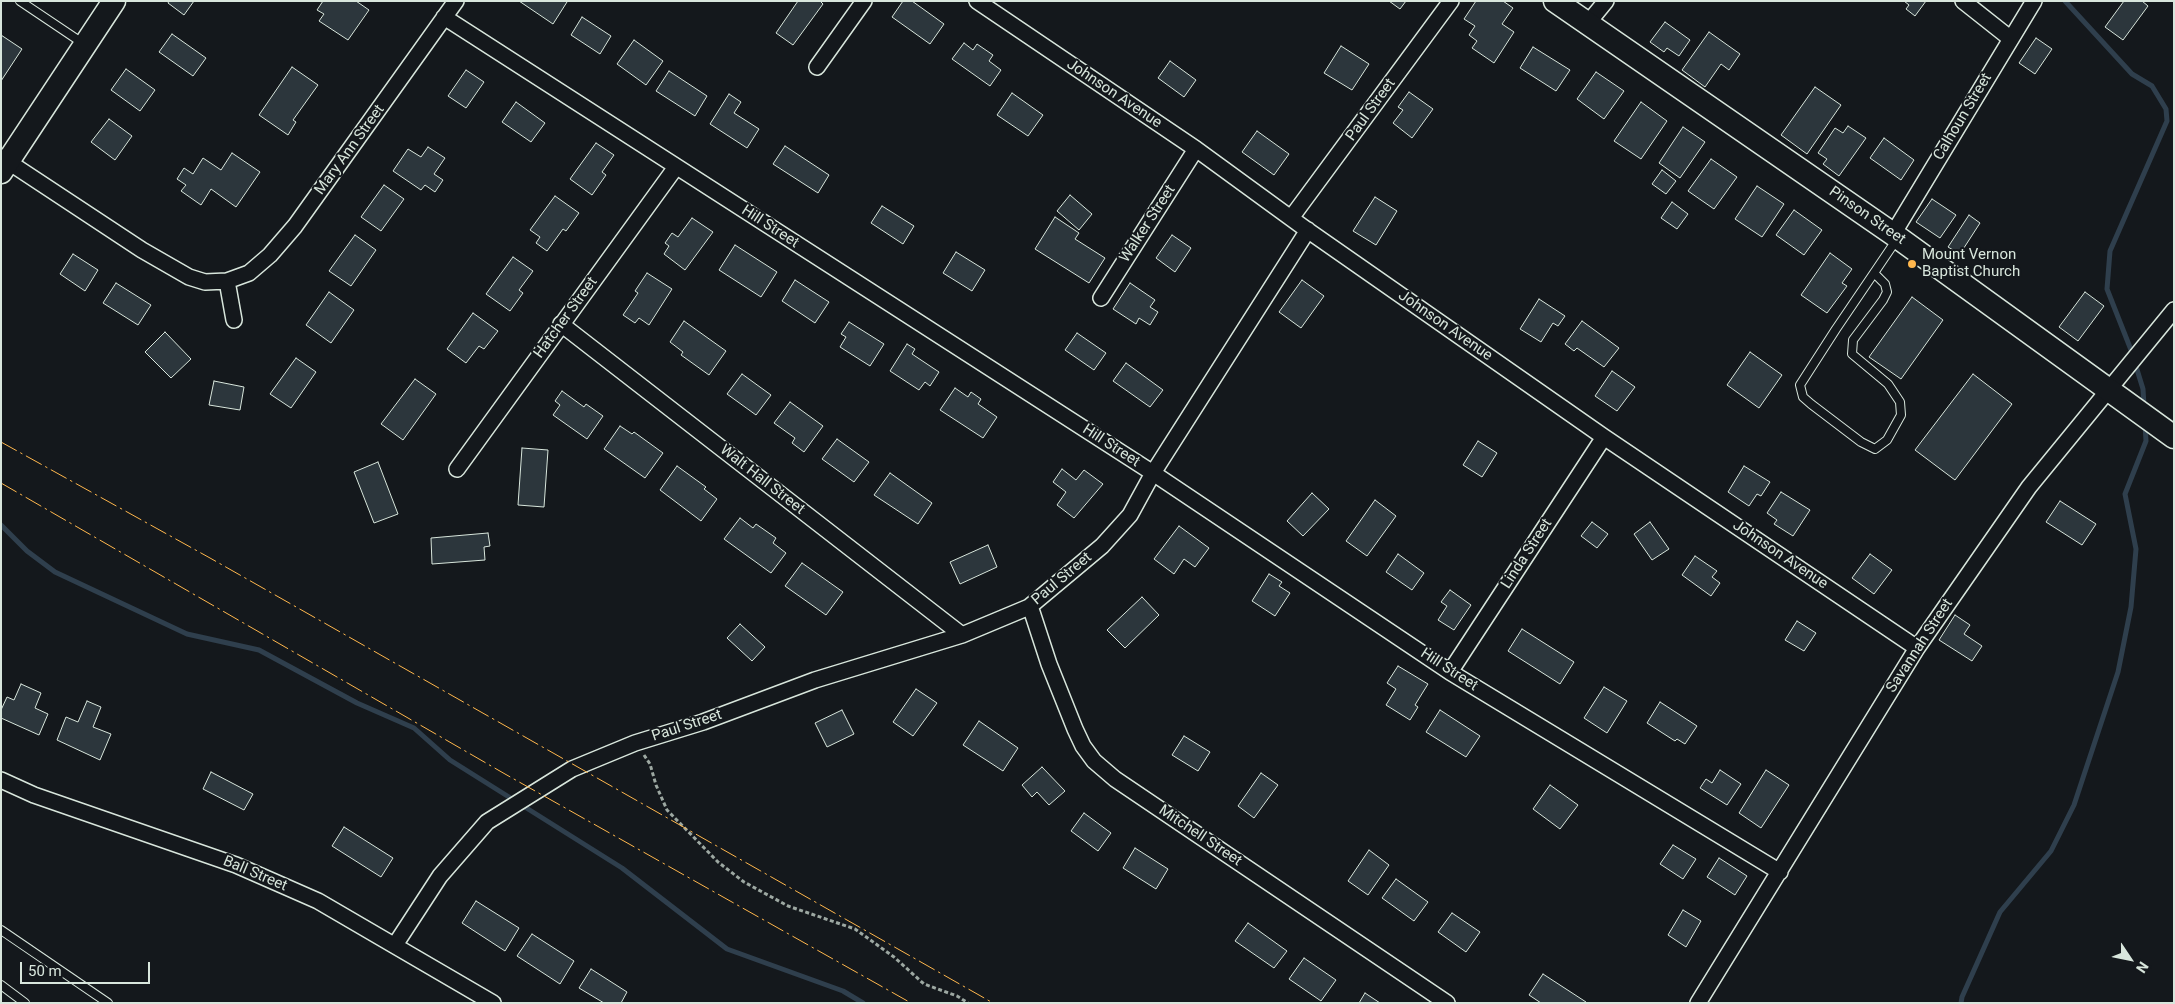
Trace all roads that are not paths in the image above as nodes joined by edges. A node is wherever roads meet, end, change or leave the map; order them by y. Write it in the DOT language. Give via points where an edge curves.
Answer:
graph roads {
  1 [pos="20,1"];
  2 [pos="114,1"];
  3 [pos="456,1"];
  4 [pos="864,1"];
  5 [pos="977,1"];
  6 [pos="1450,1"];
  7 [pos="1555,1"];
  8 [pos="1606,1"];
  9 [pos="1963,1"];
  10 [pos="2034,1"];
  11 [pos="444,18"];
  12 [pos="1588,23"];
  13 [pos="2011,38"];
  14 [pos="85,45"];
  15 [pos="817,67"];
  16 [pos="1196,149"];
  17 [pos="4,164"];
  18 [pos="676,167"];
  19 [pos="1291,218"];
  20 [pos="1308,230"];
  21 [pos="1896,236"];
  22 [pos="1874,273"];
  23 [pos="227,281"];
  24 [pos="1101,298"];
  25 [pos="2174,310"];
  26 [pos="234,320"];
  27 [pos="561,324"];
  28 [pos="2109,389"];
  29 [pos="1604,437"];
  30 [pos="2174,437"];
  31 [pos="457,469"];
  32 [pos="1154,473"];
  33 [pos="1029,607"];
  34 [pos="962,635"];
  35 [pos="1917,648"];
  36 [pos="1450,672"];
  37 [pos="1,780"];
  38 [pos="1780,872"];
  39 [pos="1,930"];
  40 [pos="395,945"];
  41 [pos="1,985"];
  42 [pos="25,1003"];
  43 [pos="108,1003"];
  44 [pos="493,1003"];
  45 [pos="1447,1003"];
  46 [pos="1698,1003"];
  1 -- 14 [label="lane"];
  2 -- 14 [label="street"];
  3 -- 11 [label="street, Mary Ann Street"];
  4 -- 15 [label="street"];
  5 -- 16 [label="street, Johnson Avenue"];
  6 -- 19 [label="street, Paul Street"];
  7 -- 12 [label="street, Pinson Street"];
  8 -- 12 [label="street"];
  9 -- 13 [label="street"];
  10 -- 13 [label="street, Calhoun Street"];
  11 -- 18 [label="street, Hill Street"];
  11 -- 23 [label="street, Mary Ann Street" via="295,226 249,273"];
  12 -- 21 [label="street, Pinson Street"];
  13 -- 21 [label="street, Calhoun Street"];
  14 -- 17 [label="street"];
  16 -- 19 [label="street, Johnson Avenue"];
  16 -- 24 [label="street, Walker Street"];
  17 -- 23 [label="street, Mary Ann Street" via="189,277 205,282"];
  18 -- 27 [label="street, Hatcher Street"];
  18 -- 32 [label="street, Hill Street"];
  19 -- 20 [label="street, Johnson Avenue"];
  20 -- 29 [label="street, Johnson Avenue"];
  20 -- 32 [label="street, Paul Street"];
  21 -- 22 [label="lane"];
  21 -- 28 [label="street, Pinson Street"];
  22 -- 22 [label="lane" via="1800,385 1803,397 1811,404 1875,449 1887,440 1901,415 1900,402 1888,384 1852,354 1853,340 1887,292 1885,284"];
  23 -- 26 [label="street"];
  25 -- 28 [label="street, Savannah Street"];
  27 -- 31 [label="street, Hatcher Street"];
  27 -- 34 [label="street, Walt Hall Street"];
  28 -- 30 [label="street, Pinson Street"];
  28 -- 35 [label="street, Savannah Street" via="2029,487"];
  29 -- 35 [label="street, Johnson Avenue"];
  29 -- 36 [label="street, Linda Street"];
  32 -- 33 [label="street, Paul Street" via="1130,515 1102,546"];
  32 -- 36 [label="street, Hill Street"];
  33 -- 34 [label="street, Paul Street"];
  33 -- 45 [label="street, Mitchell Street" via="1075,729 1094,761 1115,779"];
  34 -- 40 [label="street, Paul Street" via="815,680 703,722 635,742 572,769 487,822 440,876"];
  35 -- 38 [label="street, Savannah Street"];
  36 -- 38 [label="street, Hill Street"];
  37 -- 40 [label="street, Ball Street" via="236,864 318,901"];
  38 -- 46 [label="street, Savannah Street"];
  39 -- 43 [label="lane"];
  40 -- 44 [label="street, Ball Street"];
  41 -- 42 [label="lane"];
}
